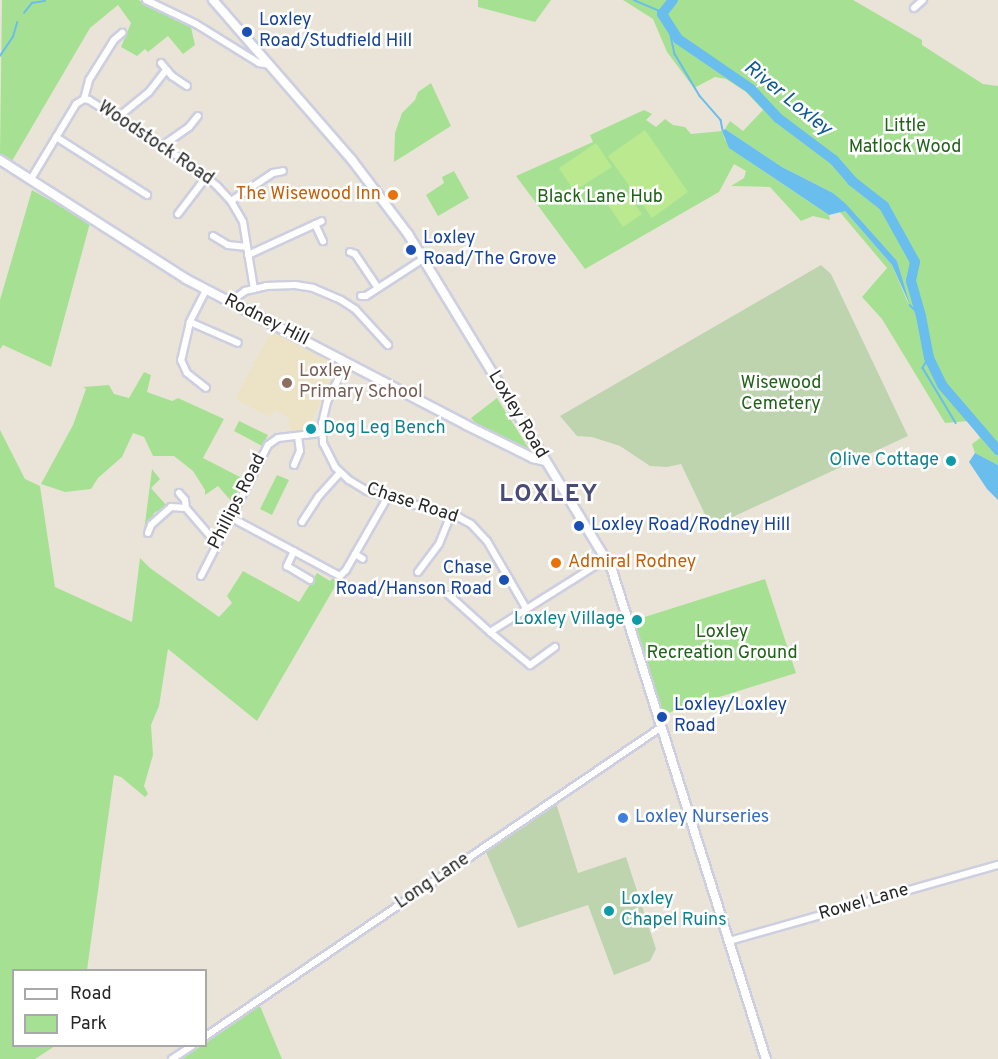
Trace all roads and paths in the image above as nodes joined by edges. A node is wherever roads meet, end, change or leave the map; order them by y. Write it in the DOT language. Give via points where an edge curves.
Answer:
graph roads {
  1 [pos="146,0"];
  2 [pos="213,0"];
  3 [pos="923,0"];
  4 [pos="914,8"];
  5 [pos="120,38"];
  6 [pos="161,63"];
  7 [pos="269,65"];
  8 [pos="165,70"];
  9 [pos="187,86"];
  10 [pos="84,99"];
  11 [pos="198,116"];
  12 [pos="117,118"];
  13 [pos="56,137"];
  14 [pos="162,147"];
  15 [pos="0,160"];
  16 [pos="283,171"];
  17 [pos="207,176"];
  18 [pos="31,179"];
  19 [pos="147,195"];
  20 [pos="231,201"];
  21 [pos="178,214"];
  22 [pos="213,236"];
  23 [pos="323,241"];
  24 [pos="247,247"];
  25 [pos="350,252"];
  26 [pos="248,255"];
  27 [pos="423,259"];
  28 [pos="378,288"];
  29 [pos="254,289"];
  30 [pos="206,290"];
  31 [pos="361,296"];
  32 [pos="230,302"];
  33 [pos="190,322"];
  34 [pos="238,343"];
  35 [pos="388,345"];
  36 [pos="346,363"];
  37 [pos="206,388"];
  38 [pos="321,433"];
  39 [pos="298,436"];
  40 [pos="544,461"];
  41 [pos="294,465"];
  42 [pos="340,473"];
  43 [pos="179,493"];
  44 [pos="387,498"];
  45 [pos="186,508"];
  46 [pos="451,515"];
  47 [pos="230,517"];
  48 [pos="302,522"];
  49 [pos="148,533"];
  50 [pos="217,544"];
  51 [pos="294,551"];
  52 [pos="355,554"];
  53 [pos="363,559"];
  54 [pos="606,560"];
  55 [pos="418,572"];
  56 [pos="201,576"];
  57 [pos="310,580"];
  58 [pos="449,596"];
  59 [pos="526,608"];
  60 [pos="490,632"];
  61 [pos="555,647"];
  62 [pos="660,728"];
  63 [pos="998,865"];
  64 [pos="729,941"];
  65 [pos="207,1035"];
  66 [pos="190,1047"];
  67 [pos="172,1059"];
  68 [pos="766,1059"];
  1 -- 7 [label="street"];
  2 -- 7 [label="main road, Loxley Road"];
  3 -- 4 [label="street"];
  5 -- 10 [label="street" via="89,80"];
  6 -- 8 [label="street"];
  7 -- 27 [label="main road, Loxley Road" via="352,160"];
  8 -- 9 [label="street"];
  8 -- 12 [label="street" via="149,92"];
  10 -- 12 [label="street, Woodstock Road"];
  10 -- 13 [label="street, Woodstock Road" via="76,104"];
  11 -- 14 [label="street"];
  12 -- 14 [label="street, Woodstock Road"];
  13 -- 18 [label="street, Woodstock Road"];
  13 -- 19 [label="street"];
  14 -- 17 [label="street, Woodstock Road"];
  15 -- 18 [label="street, Rodney Hill"];
  16 -- 20 [label="street" via="273,173"];
  17 -- 20 [label="street, Woodstock Road"];
  17 -- 21 [label="street"];
  18 -- 30 [label="street, Rodney Hill"];
  20 -- 24 [label="street, Woodstock Road" via="243,222"];
  22 -- 24 [label="street" via="228,245"];
  23 -- 26 [label="street" via="319,222"];
  24 -- 26 [label="street, Woodstock Road"];
  25 -- 28 [label="street"];
  26 -- 29 [label="street, Woodstock Road"];
  27 -- 28 [label="street"];
  27 -- 40 [label="main road, Loxley Road"];
  28 -- 31 [label="street"];
  29 -- 32 [label="street"];
  29 -- 35 [label="street" via="296,285 328,293 361,314"];
  30 -- 32 [label="street, Rodney Hill"];
  30 -- 33 [label="street"];
  32 -- 36 [label="street, Rodney Hill"];
  33 -- 34 [label="street"];
  33 -- 37 [label="street" via="182,365 187,374"];
  36 -- 38 [label="street, Chase Road" via="327,402"];
  36 -- 40 [label="street, Rodney Hill"];
  38 -- 39 [label="street, Phillips Road"];
  38 -- 42 [label="street, Chase Road" via="329,459"];
  39 -- 41 [label="street" via="300,451"];
  39 -- 47 [label="street, Phillips Road" via="275,439 268,445"];
  40 -- 54 [label="main road, Loxley Road"];
  42 -- 44 [label="street, Chase Road" via="358,486"];
  42 -- 48 [label="street"];
  43 -- 45 [label="street"];
  44 -- 46 [label="street, Chase Road"];
  44 -- 52 [label="street"];
  45 -- 49 [label="street" via="171,507 151,525"];
  45 -- 50 [label="street"];
  46 -- 55 [label="street" via="439,544"];
  46 -- 59 [label="street, Chase Road" via="465,520 483,535"];
  47 -- 50 [label="street, Phillips Road"];
  47 -- 51 [label="street"];
  50 -- 56 [label="street, Phillips Road"];
  51 -- 52 [label="street" via="340,576"];
  51 -- 57 [label="street" via="285,568"];
  52 -- 53 [label="street"];
  54 -- 59 [label="street"];
  54 -- 62 [label="main road, Loxley Road"];
  58 -- 60 [label="street"];
  59 -- 60 [label="street"];
  60 -- 61 [label="street" via="531,665"];
  62 -- 64 [label="main road, Loxley Road"];
  62 -- 65 [label="street, Long Lane"];
  63 -- 64 [label="street, Rowel Lane"];
  64 -- 68 [label="main road, Loxley Road"];
  66 -- 67 [label="street"];
}
